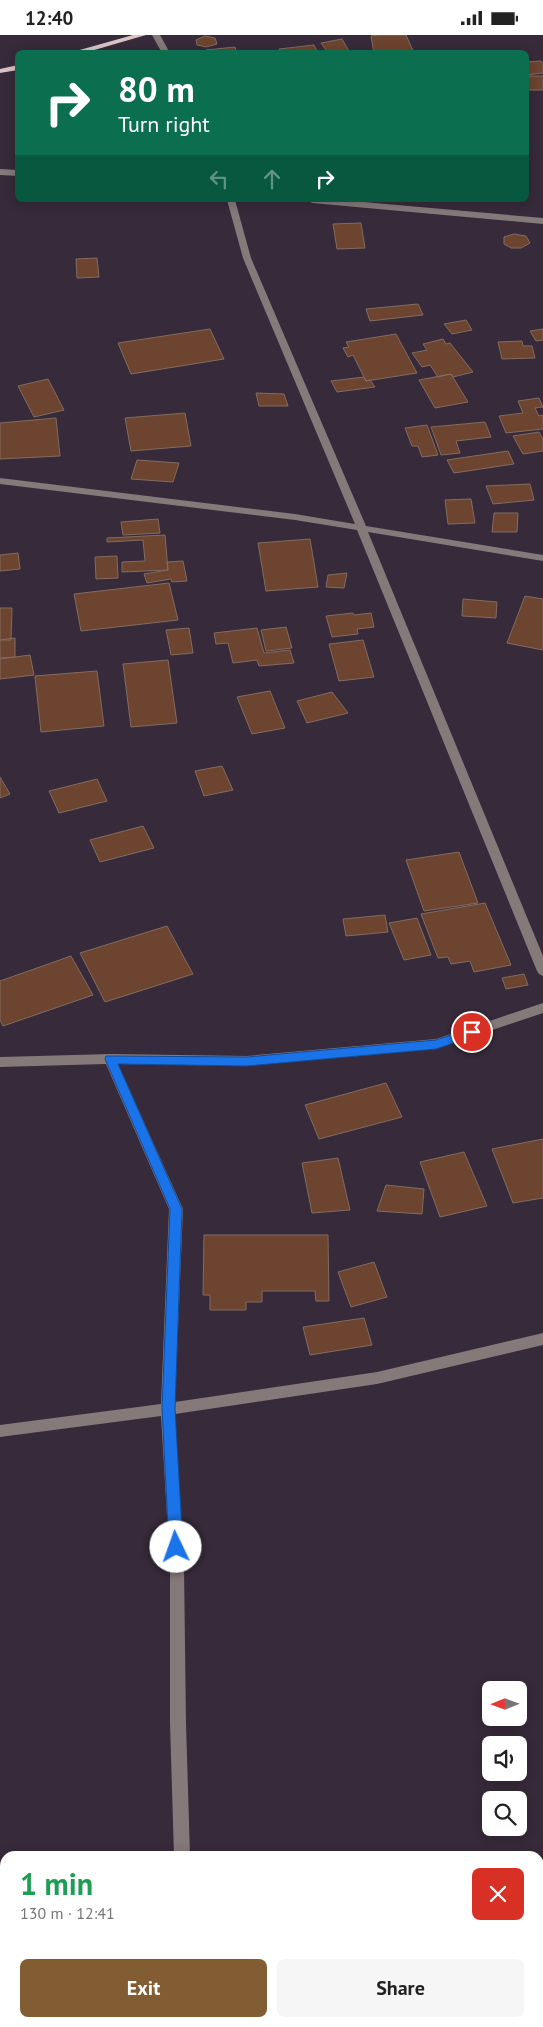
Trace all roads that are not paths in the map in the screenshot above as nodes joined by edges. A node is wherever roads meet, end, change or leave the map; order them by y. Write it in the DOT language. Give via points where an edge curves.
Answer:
graph roads {
  1 [pos="142,35"];
  2 [pos="156,35"];
  3 [pos="84,50"];
  4 [pos="164,50"];
  5 [pos="15,68"];
  6 [pos="0,71"];
  7 [pos="0,171"];
  8 [pos="15,173"];
  9 [pos="231,202"];
  10 [pos="334,202"];
  11 [pos="543,221"];
  12 [pos="0,481"];
  13 [pos="362,529"];
  14 [pos="543,558"];
  15 [pos="543,971"];
  16 [pos="543,1008"];
  17 [pos="110,1059"];
  18 [pos="0,1062"];
  19 [pos="543,1339"];
  20 [pos="168,1409"];
  21 [pos="0,1431"];
  22 [pos="182,1851"];
  1 -- 3 [label="main road"];
  2 -- 4 [label="street"];
  5 -- 6 [label="main road"];
  7 -- 8 [label="street"];
  9 -- 13 [label="street" via="247,258"];
  10 -- 11 [label="street"];
  12 -- 13 [label="street" via="295,517"];
  13 -- 14 [label="street"];
  13 -- 15 [label="street"];
  16 -- 17 [label="street" via="436,1044 247,1061"];
  17 -- 18 [label="street"];
  17 -- 20 [label="street" via="176,1209"];
  19 -- 20 [label="street" via="377,1378"];
  20 -- 21 [label="street"];
  20 -- 22 [label="street" via="177,1567"];
}
